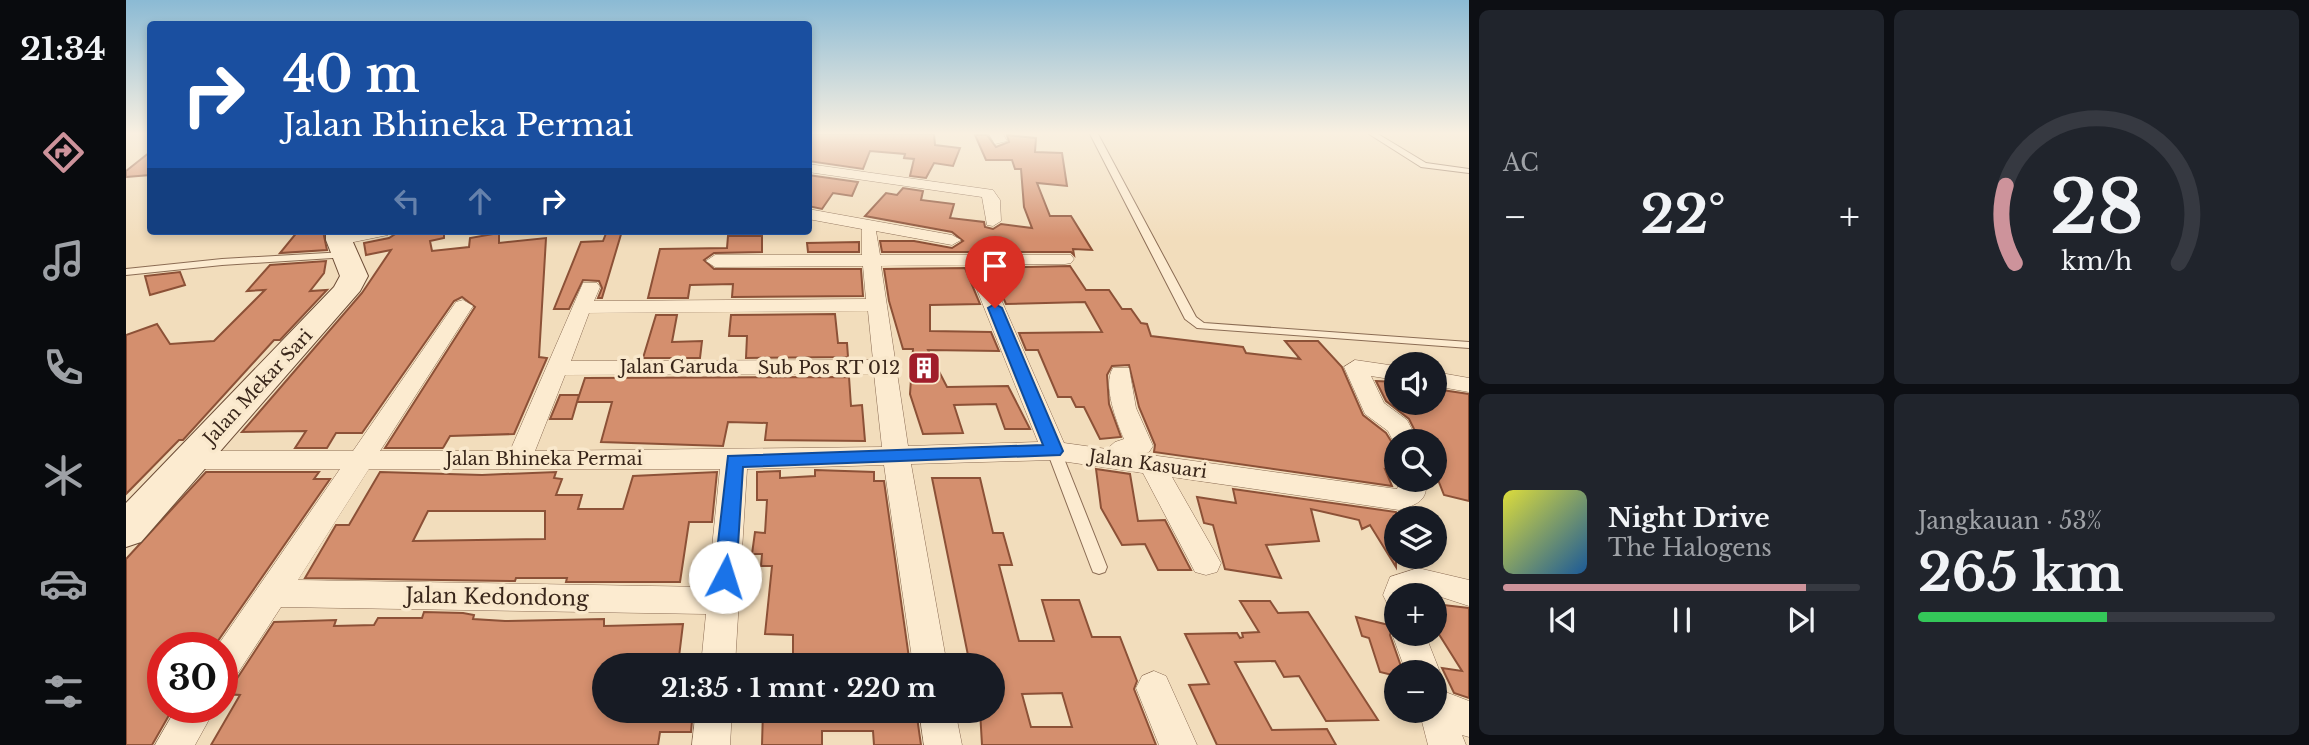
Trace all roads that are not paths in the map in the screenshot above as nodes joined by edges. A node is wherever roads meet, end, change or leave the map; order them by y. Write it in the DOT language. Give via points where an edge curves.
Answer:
graph roads {
  1 [pos="813,169"];
  2 [pos="1112,169"];
  3 [pos="812,215"];
  4 [pos="993,221"];
  5 [pos="868,232"];
  6 [pos="367,235"];
  7 [pos="952,240"];
  8 [pos="341,242"];
  9 [pos="974,259"];
  10 [pos="1065,259"];
  11 [pos="872,260"];
  12 [pos="715,261"];
  13 [pos="126,272"];
  14 [pos="877,304"];
  15 [pos="463,306"];
  16 [pos="1469,345"];
  17 [pos="885,367"];
  18 [pos="556,368"];
  19 [pos="1384,371"];
  20 [pos="1121,373"];
  21 [pos="1447,381"];
  22 [pos="1469,385"];
  23 [pos="1399,429"];
  24 [pos="1054,451"];
  25 [pos="896,455"];
  26 [pos="361,458"];
  27 [pos="519,459"];
  28 [pos="1113,459"];
  29 [pos="191,460"];
  30 [pos="734,460"];
  31 [pos="1152,465"];
  32 [pos="1384,488"];
  33 [pos="126,530"];
  34 [pos="1206,563"];
  35 [pos="1100,567"];
  36 [pos="1407,583"];
  37 [pos="1434,583"];
  38 [pos="1447,587"];
  39 [pos="270,593"];
  40 [pos="1469,593"];
  41 [pos="723,601"];
  42 [pos="238,643"];
  43 [pos="719,653"];
  44 [pos="928,653"];
  45 [pos="1154,688"];
  46 [pos="188,723"];
  47 [pos="713,723"];
  48 [pos="939,723"];
  49 [pos="1447,723"];
  50 [pos="174,745"];
  51 [pos="711,745"];
  52 [pos="943,745"];
  53 [pos="1178,745"];
  54 [pos="1447,745"];
  1 -- 4 [label="street" via="987,193"];
  2 -- 16 [label="lane" via="1191,318 1201,326"];
  3 -- 7 [label="street"];
  5 -- 11 [label="street"];
  6 -- 8 [label="street"];
  8 -- 13 [label="lane" via="234,261"];
  8 -- 29 [label="main road, Jalan Mekar Sari" via="354,276 346,291"];
  9 -- 10 [label="street"];
  9 -- 11 [label="street"];
  9 -- 24 [label="street"];
  11 -- 12 [label="street"];
  11 -- 14 [label="street"];
  14 -- 17 [label="street"];
  14 -- 18 [label="street" via="585,297"];
  15 -- 26 [label="street"];
  17 -- 18 [label="street, Jalan Garuda"];
  17 -- 25 [label="street"];
  18 -- 27 [label="street"];
  19 -- 23 [label="street" via="1355,367 1374,408"];
  20 -- 28 [label="street" via="1124,408 1140,446 1124,448"];
  21 -- 22 [label="street"];
  24 -- 25 [label="street, Jalan Kasuari"];
  24 -- 28 [label="street, Jalan Kasuari"];
  24 -- 35 [label="lane"];
  25 -- 30 [label="street, Jalan Bhineka Permai"];
  25 -- 44 [label="street"];
  26 -- 27 [label="street, Jalan Bhineka Permai"];
  26 -- 29 [label="street, Jalan Bhineka Permai"];
  26 -- 39 [label="street"];
  27 -- 30 [label="street, Jalan Bhineka Permai"];
  28 -- 31 [label="street, Jalan Kasuari"];
  29 -- 33 [label="main road, Jalan Mekar Sari"];
  30 -- 41 [label="street"];
  31 -- 32 [label="street, Jalan Kasuari"];
  31 -- 34 [label="street"];
  36 -- 37 [label="street"];
  38 -- 40 [label="street"];
  39 -- 41 [label="street, Jalan Kedondong"];
  39 -- 42 [label="street"];
  41 -- 43 [label="street"];
  45 -- 53 [label="street"];
  46 -- 50 [label="street"];
  47 -- 51 [label="street"];
  48 -- 52 [label="street"];
  49 -- 54 [label="street"];
}
